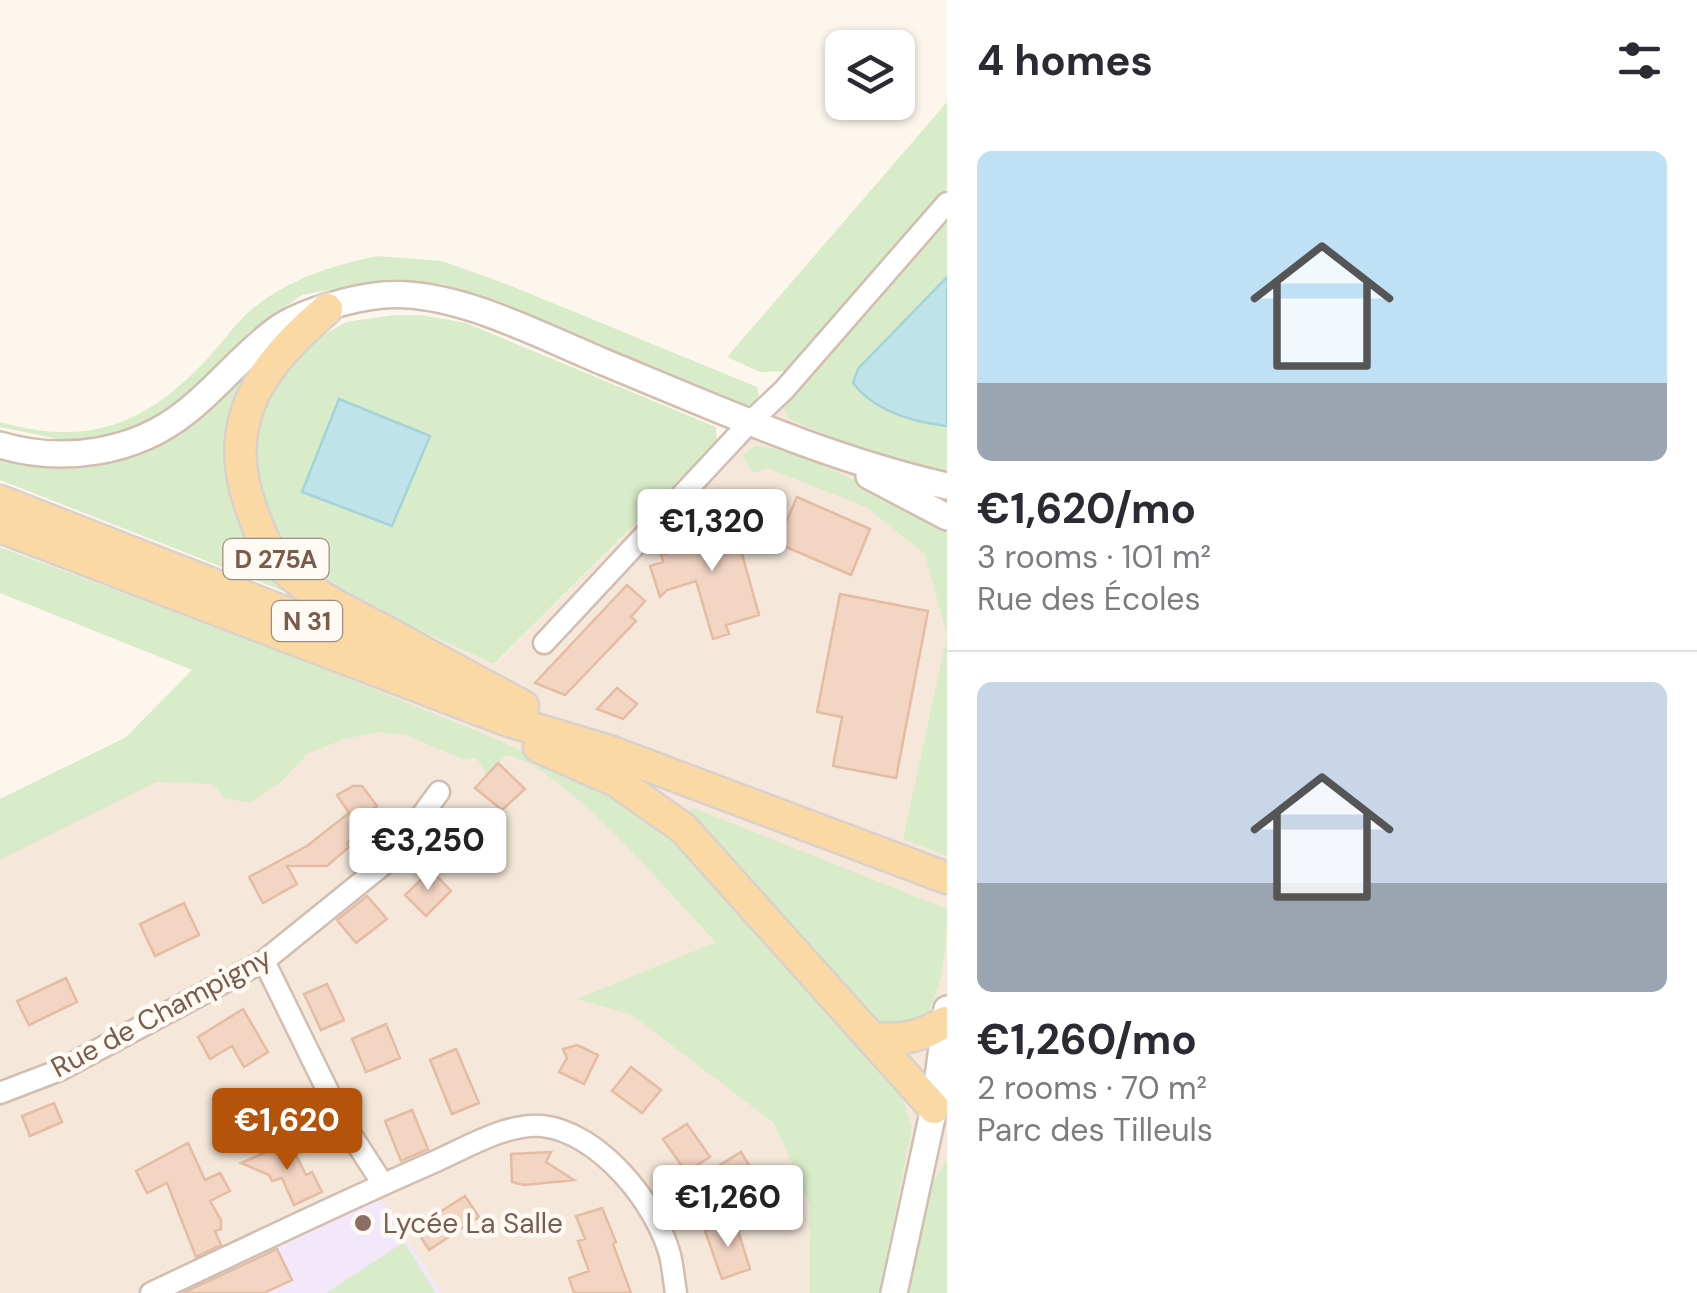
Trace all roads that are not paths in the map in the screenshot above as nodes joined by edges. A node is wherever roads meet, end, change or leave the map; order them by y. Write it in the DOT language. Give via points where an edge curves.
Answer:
graph roads {
  1 [pos="947,204"];
  2 [pos="328,309"];
  3 [pos="750,422"];
  4 [pos="0,446"];
  5 [pos="830,454"];
  6 [pos="947,486"];
  7 [pos="0,501"];
  8 [pos="947,517"];
  9 [pos="0,527"];
  10 [pos="544,644"];
  11 [pos="345,659"];
  12 [pos="523,706"];
  13 [pos="609,751"];
  14 [pos="438,792"];
  15 [pos="947,878"];
  16 [pos="264,961"];
  17 [pos="946,1015"];
  18 [pos="872,1038"];
  19 [pos="945,1060"];
  20 [pos="0,1093"];
  21 [pos="941,1109"];
  22 [pos="382,1184"];
  23 [pos="150,1293"];
  24 [pos="676,1293"];
  25 [pos="894,1293"];
  1 -- 3 [label="street"];
  2 -- 3 [label="street, D 275A" via="384,295 460,305"];
  2 -- 4 [label="street" via="274,331 185,414 140,440 101,452 58,454"];
  2 -- 12 [label="main road, D 275A" via="279,352 261,378 240,434 244,488 266,543 279,564 334,604"];
  3 -- 5 [label="street, D 275A"];
  3 -- 10 [label="street"];
  5 -- 6 [label="street, D 275A"];
  5 -- 8 [label="street, D 275A"];
  7 -- 12 [label="main road, N 31"];
  9 -- 11 [label="main road, N 31"];
  11 -- 13 [label="main road, N 31"];
  11 -- 18 [label="main road" via="616,781 649,803 683,828"];
  12 -- 13 [label="main road, N 31"];
  13 -- 15 [label="main road, N 31"];
  14 -- 16 [label="street, Rue de Champigny" via="390,859"];
  16 -- 20 [label="street, Rue de Champigny" via="60,1070"];
  16 -- 22 [label="street" via="344,1124"];
  17 -- 18 [label="main road" via="924,1035"];
  17 -- 19 [label="street"];
  18 -- 21 [label="main road"];
  19 -- 21 [label="street"];
  21 -- 25 [label="street"];
  22 -- 23 [label="street"];
  22 -- 24 [label="street" via="511,1130 542,1126 584,1141 614,1164 653,1217 670,1253"];
}
